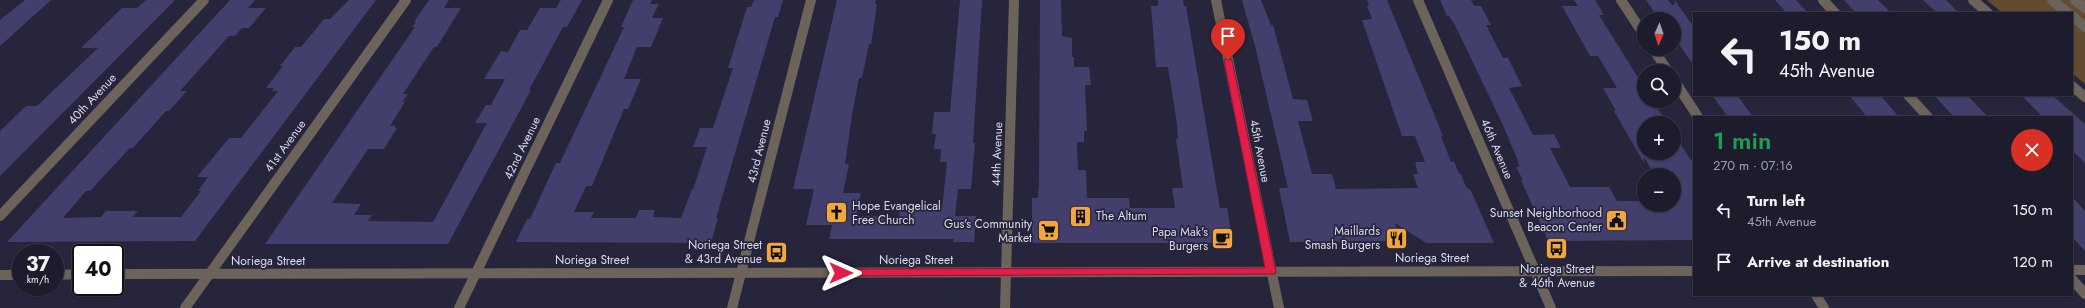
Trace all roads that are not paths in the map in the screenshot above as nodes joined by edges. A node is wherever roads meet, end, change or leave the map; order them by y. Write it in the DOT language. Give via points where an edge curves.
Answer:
graph roads {
  1 [pos="204,0"];
  2 [pos="406,0"];
  3 [pos="608,0"];
  4 [pos="811,0"];
  5 [pos="1014,0"];
  6 [pos="1216,0"];
  7 [pos="1418,0"];
  8 [pos="1621,0"];
  9 [pos="1824,0"];
  10 [pos="1973,0"];
  11 [pos="2052,0"];
  12 [pos="2075,0"];
  13 [pos="2085,8"];
  14 [pos="1834,12"];
  15 [pos="1987,12"];
  16 [pos="2067,12"];
  17 [pos="2073,17"];
  18 [pos="1637,24"];
  19 [pos="2085,27"];
  20 [pos="2073,87"];
  21 [pos="1681,91"];
  22 [pos="1909,96"];
  23 [pos="2085,98"];
  24 [pos="1697,116"];
  25 [pos="1927,116"];
  26 [pos="0,216"];
  27 [pos="2073,270"];
  28 [pos="2085,270"];
  29 [pos="1535,271"];
  30 [pos="1693,271"];
  31 [pos="1006,272"];
  32 [pos="1271,272"];
  33 [pos="741,273"];
  34 [pos="124,274"];
  35 [pos="210,274"];
  36 [pos="475,274"];
  37 [pos="0,275"];
  38 [pos="12,275"];
  39 [pos="2073,280"];
  40 [pos="2085,294"];
  41 [pos="1817,296"];
  42 [pos="185,308"];
  43 [pos="459,308"];
  44 [pos="732,308"];
  45 [pos="1005,308"];
  46 [pos="1278,308"];
  47 [pos="1551,308"];
  48 [pos="1824,308"];
  1 -- 26 [label="street, 40th Avenue"];
  2 -- 35 [label="street, 41st Avenue"];
  3 -- 36 [label="street, 42nd Avenue"];
  4 -- 33 [label="street, 43rd Avenue"];
  5 -- 31 [label="street, 44th Avenue"];
  6 -- 32 [label="street, 45th Avenue"];
  7 -- 29 [label="street, 46th Avenue"];
  8 -- 18 [label="street"];
  9 -- 14 [label="street"];
  10 -- 15 [label="street"];
  11 -- 16 [label="street"];
  12 -- 13 [label="street"];
  17 -- 19 [label="street"];
  20 -- 23 [label="street"];
  21 -- 24 [label="street"];
  22 -- 25 [label="street"];
  27 -- 28 [label="street"];
  29 -- 30 [label="street, Noriega Street"];
  29 -- 32 [label="street, Noriega Street"];
  29 -- 47 [label="street, 46th Avenue"];
  31 -- 32 [label="street, Noriega Street"];
  31 -- 33 [label="street, Noriega Street"];
  31 -- 45 [label="street, 44th Avenue"];
  32 -- 46 [label="street, 45th Avenue"];
  33 -- 36 [label="street, Noriega Street"];
  33 -- 44 [label="street, 43rd Avenue"];
  34 -- 35 [label="street, Noriega Street"];
  35 -- 36 [label="street, Noriega Street"];
  35 -- 42 [label="street, 41st Avenue"];
  36 -- 43 [label="street, 42nd Avenue"];
  37 -- 38 [label="street"];
  39 -- 40 [label="street"];
  41 -- 48 [label="street"];
}
